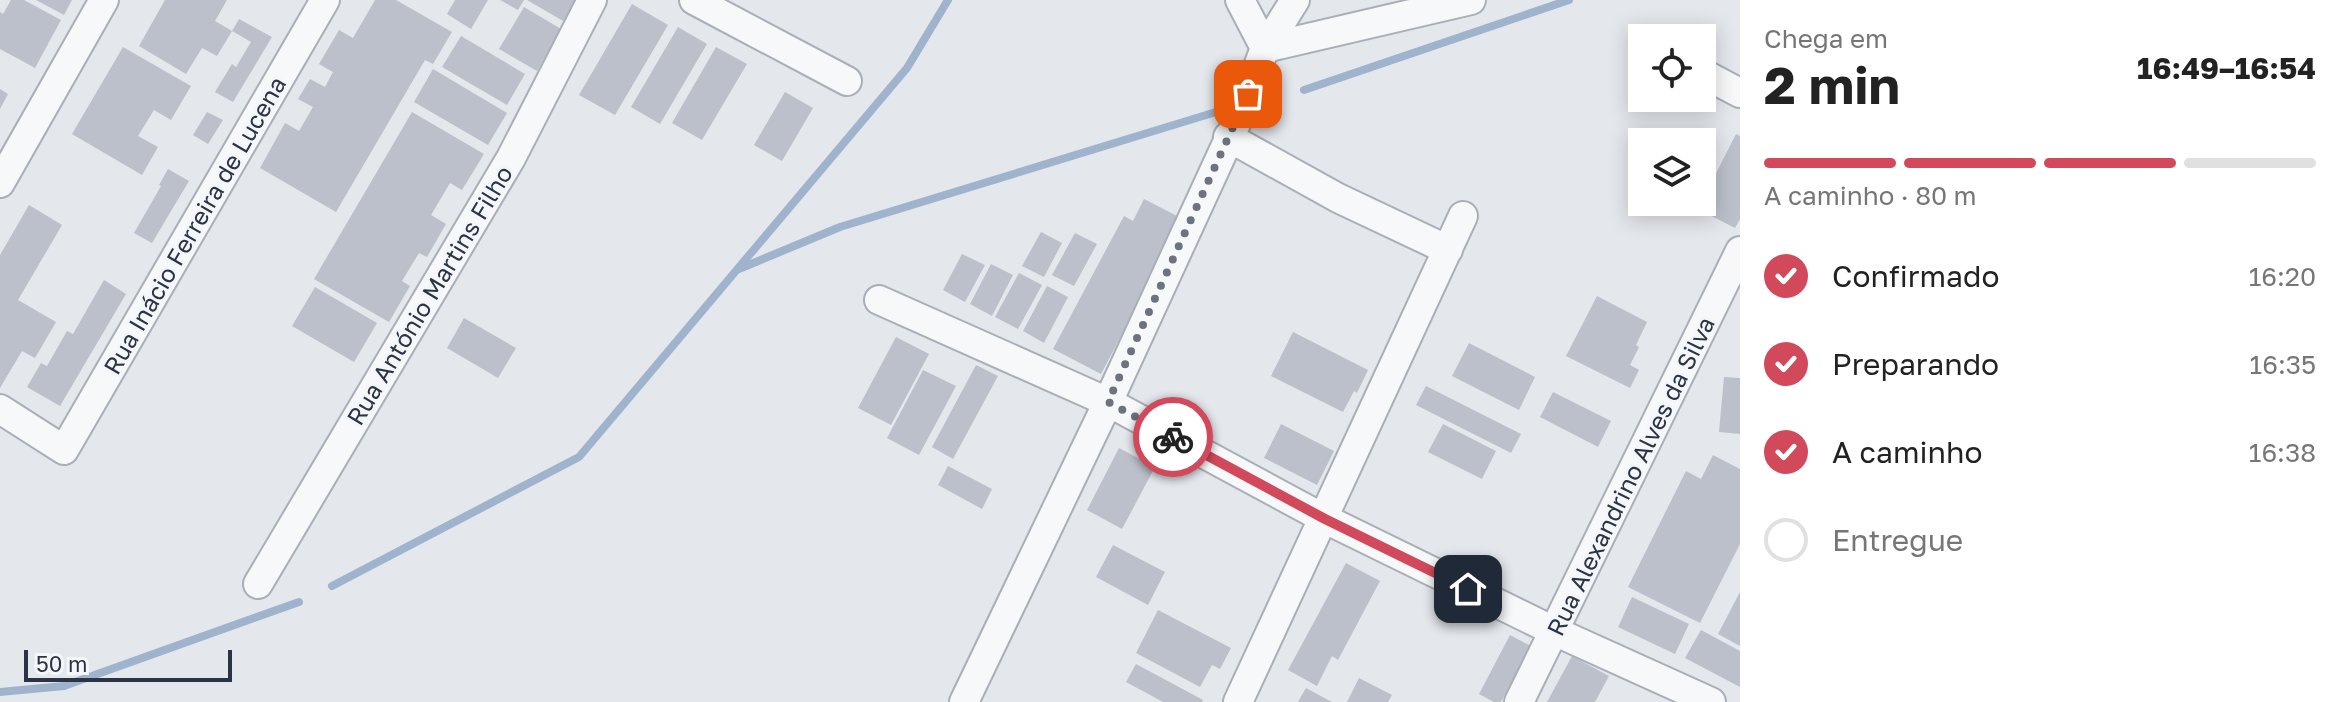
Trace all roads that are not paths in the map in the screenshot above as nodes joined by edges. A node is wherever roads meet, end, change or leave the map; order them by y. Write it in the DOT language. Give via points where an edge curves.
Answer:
graph roads {
  1 [pos="104,0"];
  2 [pos="325,0"];
  3 [pos="592,0"];
  4 [pos="694,0"];
  5 [pos="1240,0"];
  6 [pos="1295,0"];
  7 [pos="1471,0"];
  8 [pos="1265,48"];
  9 [pos="1716,80"];
  10 [pos="847,81"];
  11 [pos="1740,93"];
  12 [pos="1228,137"];
  13 [pos="0,183"];
  14 [pos="1463,216"];
  15 [pos="1448,250"];
  16 [pos="1740,251"];
  17 [pos="879,300"];
  18 [pos="1108,402"];
  19 [pos="0,409"];
  20 [pos="1325,519"];
  21 [pos="258,584"];
  22 [pos="1554,631"];
  23 [pos="964,702"];
  24 [pos="1238,702"];
  25 [pos="1519,702"];
  26 [pos="1711,702"];
  1 -- 13 [label="street"];
  2 -- 19 [label="street, Rua Inácio Ferreira de Lucena" via="64,450"];
  3 -- 21 [label="street, Rua António Martins Filho" via="511,158"];
  4 -- 10 [label="street"];
  5 -- 8 [label="street"];
  6 -- 8 [label="street"];
  7 -- 8 [label="street"];
  8 -- 12 [label="street"];
  9 -- 11 [label="street"];
  12 -- 15 [label="street" via="1338,198"];
  12 -- 18 [label="street"];
  14 -- 15 [label="street"];
  15 -- 20 [label="street"];
  16 -- 22 [label="street, Rua Alexandrino Alves da Silva"];
  17 -- 18 [label="street"];
  18 -- 20 [label="street"];
  18 -- 23 [label="street"];
  20 -- 22 [label="street"];
  20 -- 24 [label="street"];
  22 -- 25 [label="street, Rua Alexandrino Alves da Silva"];
  22 -- 26 [label="street"];
}
